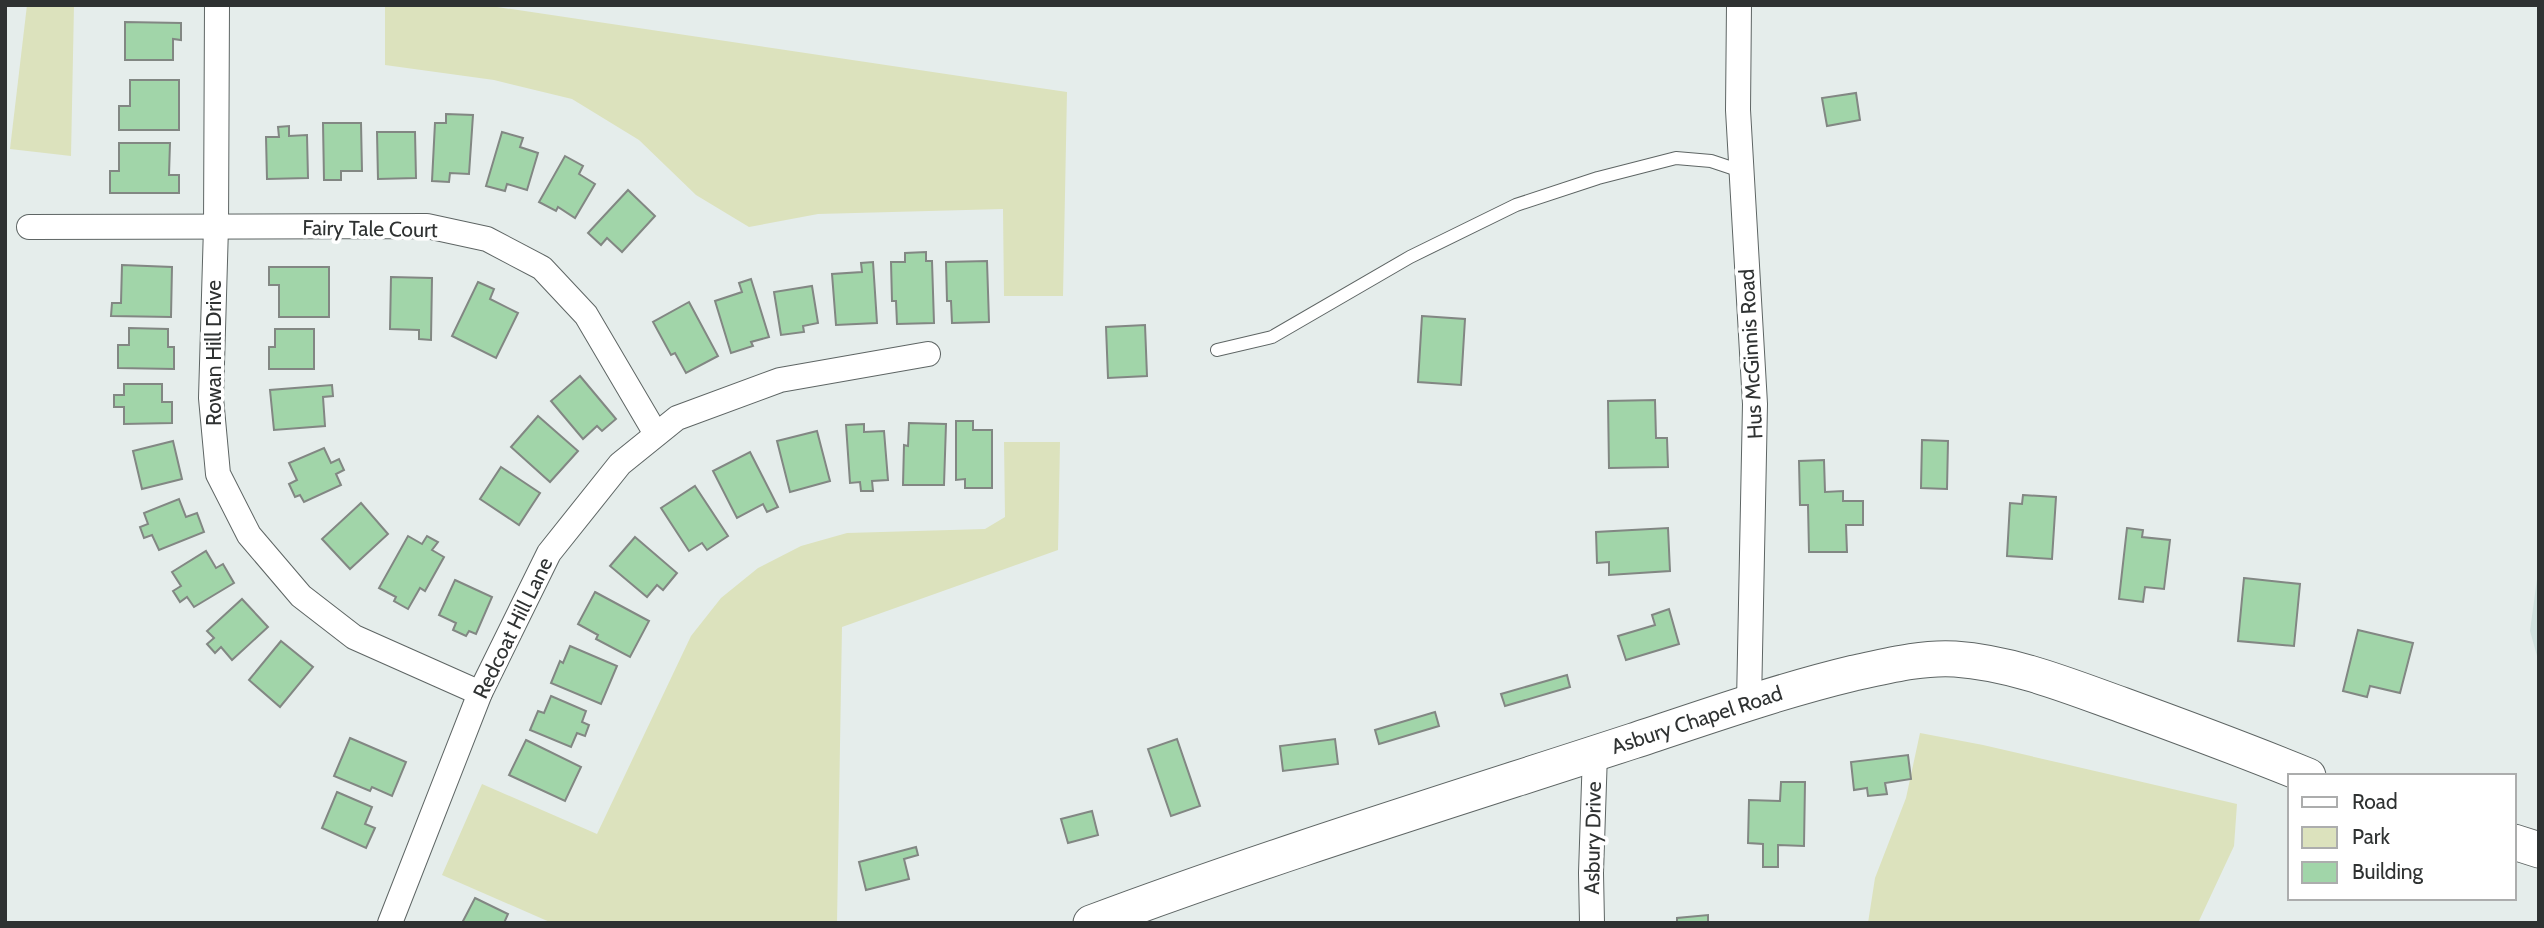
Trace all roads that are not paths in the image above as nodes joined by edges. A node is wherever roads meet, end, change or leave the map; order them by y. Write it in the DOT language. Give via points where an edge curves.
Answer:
graph roads {
  1 [pos="217,5"];
  2 [pos="1739,5"];
  3 [pos="1741,171"];
  4 [pos="29,227"];
  5 [pos="216,227"];
  6 [pos="1217,350"];
  7 [pos="928,354"];
  8 [pos="656,434"];
  9 [pos="480,693"];
  10 [pos="1749,703"];
  11 [pos="1595,753"];
  12 [pos="2303,774"];
  13 [pos="2516,843"];
  14 [pos="2539,850"];
  15 [pos="1109,920"];
  16 [pos="390,923"];
  17 [pos="1592,923"];
  1 -- 5 [label="street, Rowan Hill Drive"];
  2 -- 3 [label="street, Hus McGinnis Road"];
  3 -- 6 [label="lane" via="1710,161 1676,158 1516,205 1410,257 1272,337"];
  3 -- 10 [label="street, Hus McGinnis Road" via="1755,404"];
  4 -- 5 [label="street, Fairy Tale Court"];
  5 -- 8 [label="street, Fairy Tale Court" via="427,226 487,239 542,268 586,315"];
  5 -- 9 [label="street, Rowan Hill Drive" via="211,398 218,474 248,535 301,596 354,637"];
  7 -- 8 [label="street, Redcoat Hill Lane" via="780,380 677,418"];
  8 -- 9 [label="street, Redcoat Hill Lane" via="620,464 549,553"];
  9 -- 16 [label="street, Redcoat Hill Lane"];
  10 -- 11 [label="main road, Asbury Chapel Road"];
  10 -- 12 [label="main road, Asbury Chapel Road" via="1896,663 1963,660 2062,683"];
  11 -- 15 [label="main road, Asbury Chapel Road" via="1314,843"];
  11 -- 17 [label="street, Asbury Drive"];
  13 -- 14 [label="main road"];
}
